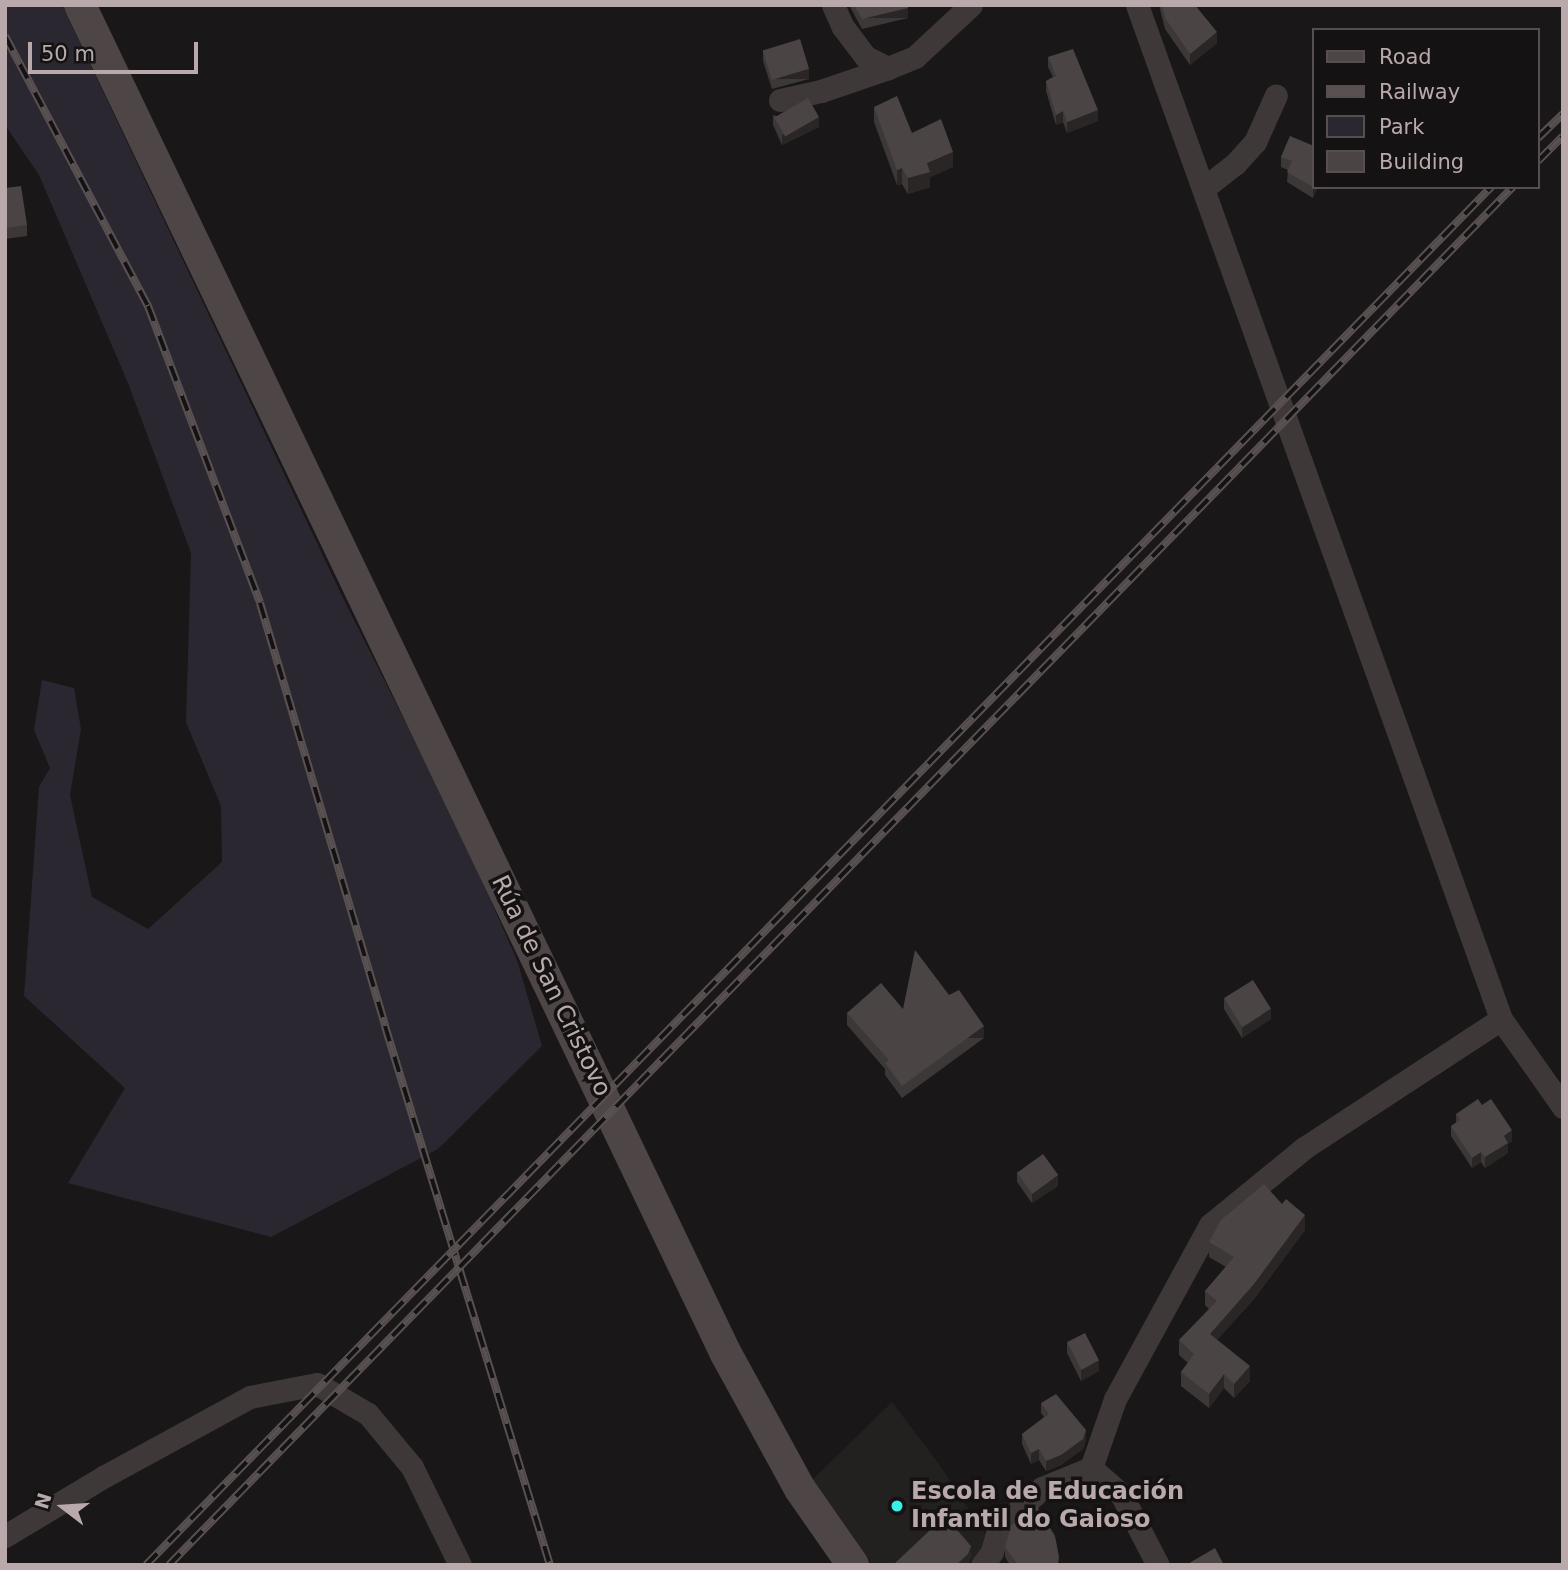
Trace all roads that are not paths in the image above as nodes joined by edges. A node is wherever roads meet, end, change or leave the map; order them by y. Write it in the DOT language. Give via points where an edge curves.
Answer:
graph roads {
  1 [pos="80,5"];
  2 [pos="833,5"];
  3 [pos="971,5"];
  4 [pos="1138,5"];
  5 [pos="888,68"];
  6 [pos="1276,95"];
  7 [pos="780,100"];
  8 [pos="1204,188"];
  9 [pos="1501,1019"];
  10 [pos="1563,1107"];
  11 [pos="1091,1468"];
  12 [pos="5,1536"];
  13 [pos="460,1565"];
  14 [pos="853,1565"];
  15 [pos="982,1565"];
  16 [pos="1157,1565"];
  1 -- 14 [label="street, Rúa de San Cristovo" via="725,1352 800,1489"];
  2 -- 5 [label="street" via="866,57"];
  3 -- 5 [label="street" via="915,57"];
  4 -- 8 [label="street"];
  5 -- 7 [label="street"];
  6 -- 8 [label="street" via="1255,142"];
  8 -- 9 [label="street"];
  9 -- 10 [label="street"];
  9 -- 11 [label="street" via="1304,1148 1210,1225 1115,1399"];
  11 -- 15 [label="street" via="1042,1488 998,1529 992,1552"];
  11 -- 16 [label="street" via="1121,1494"];
  12 -- 13 [label="street" via="250,1397 317,1384 368,1414 412,1467"];
}
